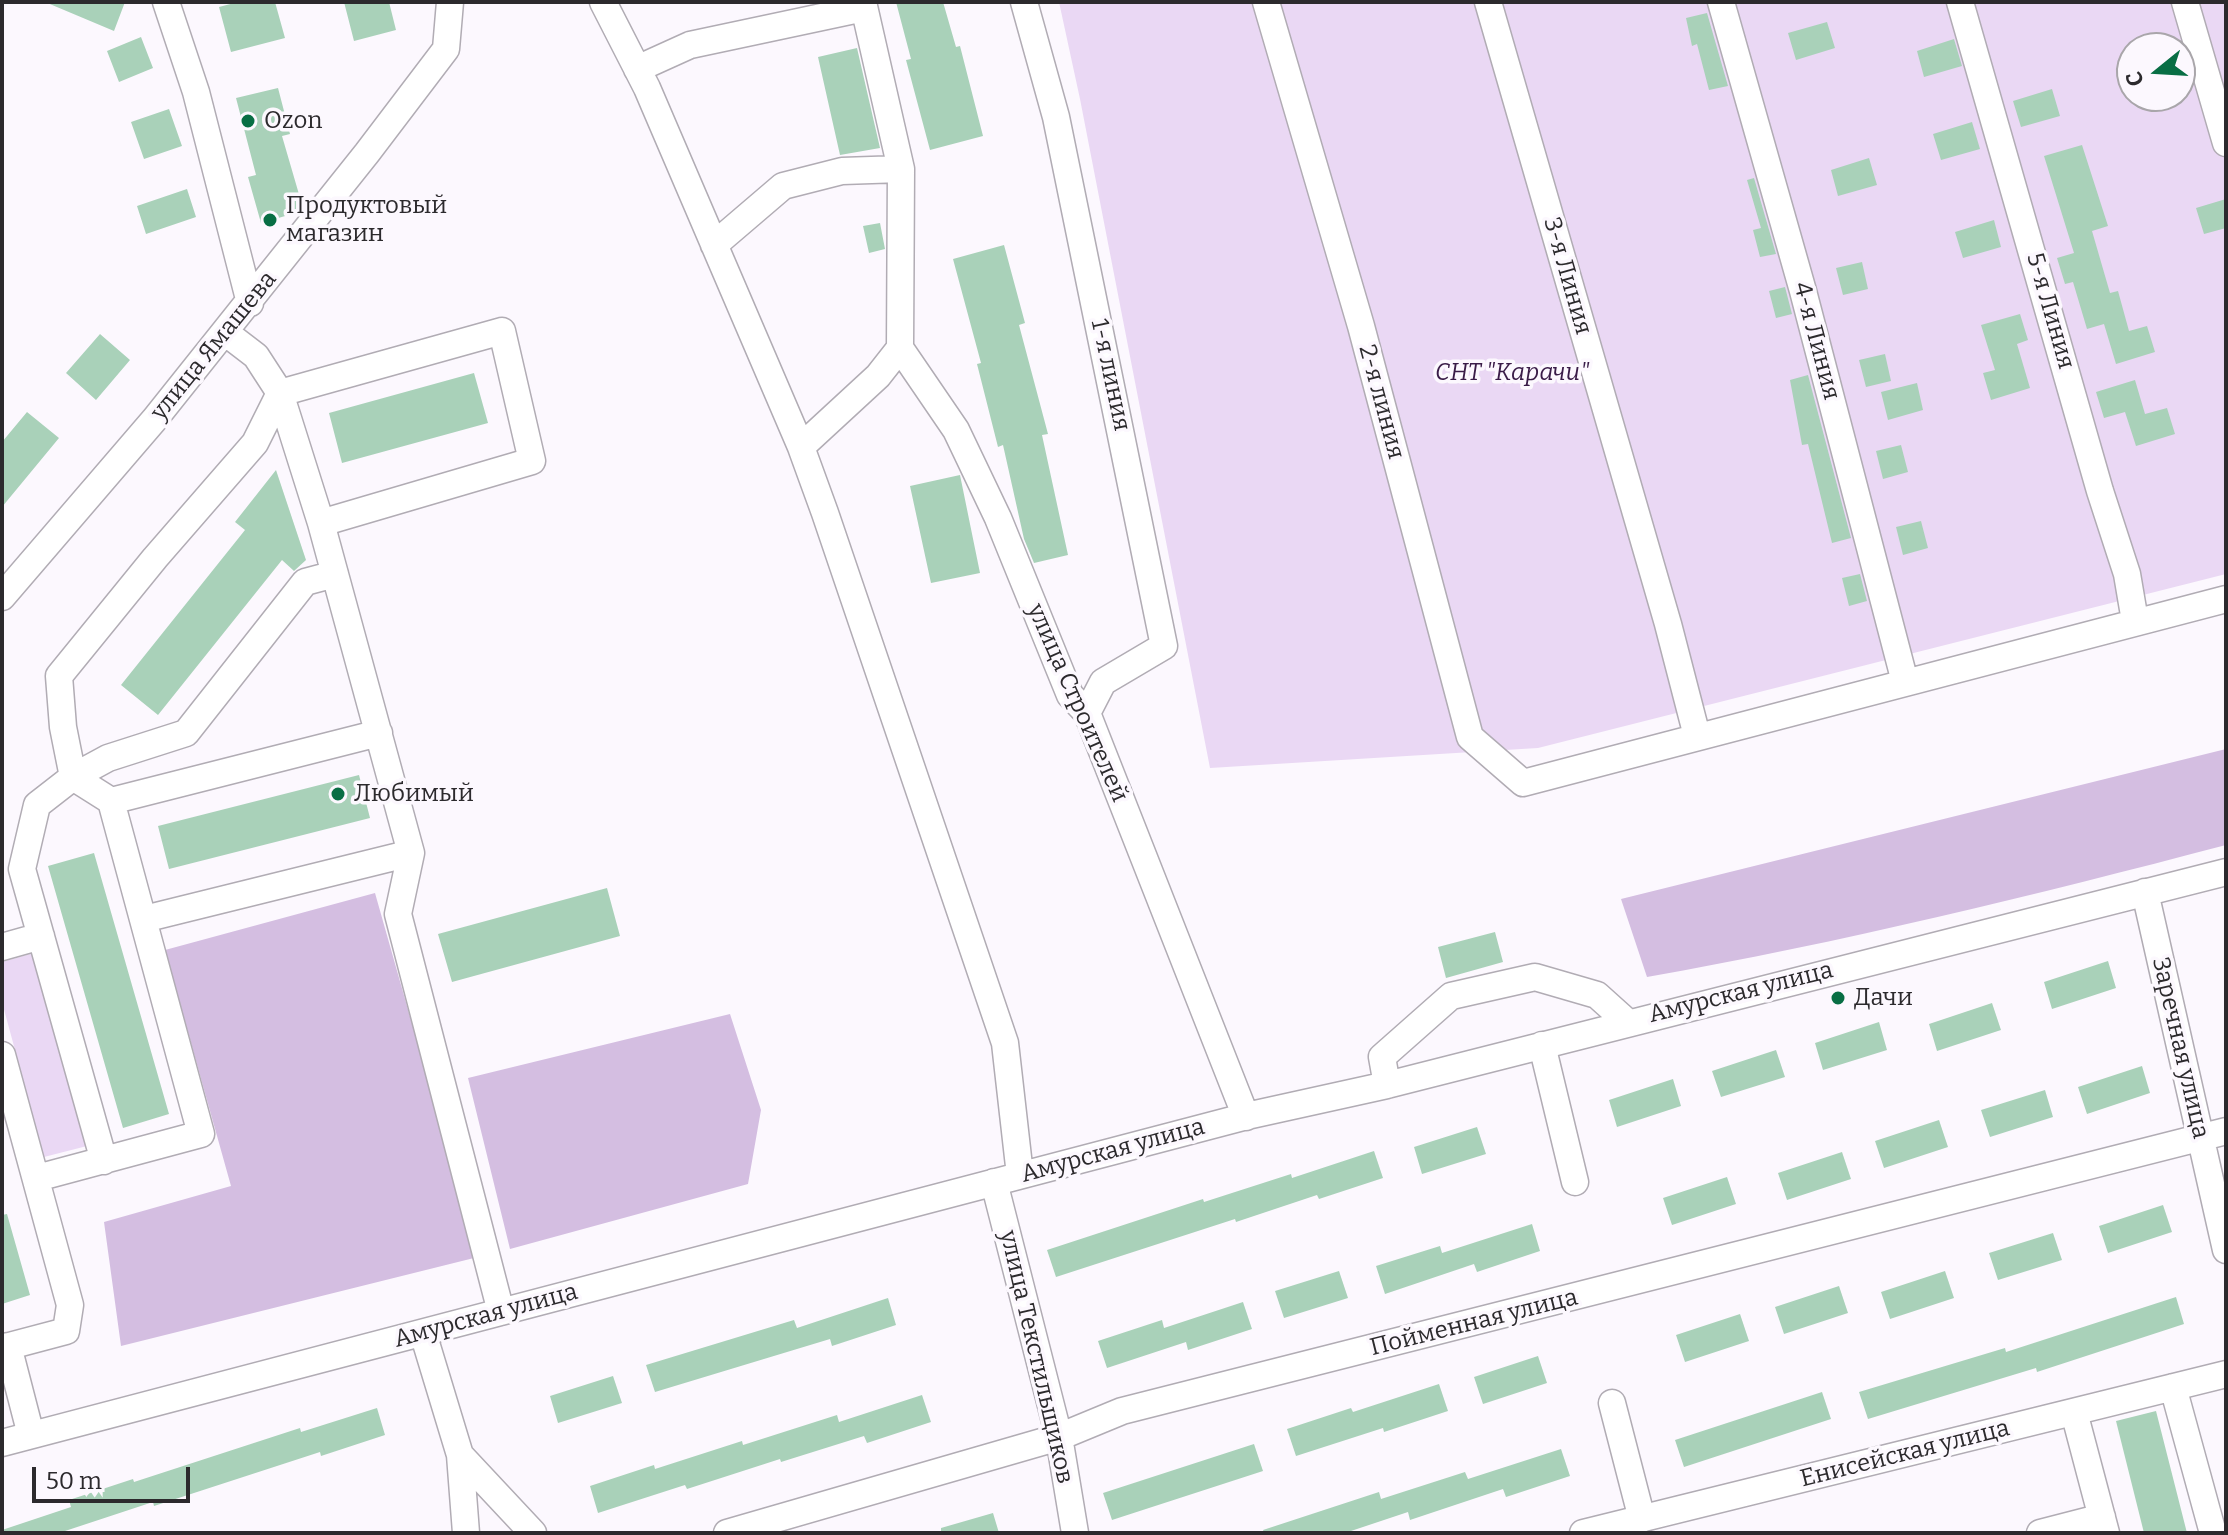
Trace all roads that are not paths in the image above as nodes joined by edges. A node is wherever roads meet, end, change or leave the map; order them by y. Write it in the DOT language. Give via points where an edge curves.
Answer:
graph roads {
  1 [pos="166,2"];
  2 [pos="450,2"];
  3 [pos="603,2"];
  4 [pos="1024,2"];
  5 [pos="1266,2"];
  6 [pos="1488,2"];
  7 [pos="1721,2"];
  8 [pos="1960,2"];
  9 [pos="2185,2"];
  10 [pos="864,5"];
  11 [pos="637,69"];
  12 [pos="2226,143"];
  13 [pos="901,169"];
  14 [pos="714,245"];
  15 [pos="250,303"];
  16 [pos="226,333"];
  17 [pos="900,348"];
  18 [pos="280,393"];
  19 [pos="801,447"];
  20 [pos="321,523"];
  21 [pos="335,574"];
  22 [pos="2,597"];
  23 [pos="2226,599"];
  24 [pos="2135,621"];
  25 [pos="1905,682"];
  26 [pos="1087,713"];
  27 [pos="379,733"];
  28 [pos="1697,736"];
  29 [pos="73,777"];
  30 [pos="111,801"];
  31 [pos="411,853"];
  32 [pos="2226,872"];
  33 [pos="2145,892"];
  34 [pos="144,919"];
  35 [pos="41,936"];
  36 [pos="2,947"];
  37 [pos="1627,1022"];
  38 [pos="1542,1045"];
  39 [pos="2,1055"];
  40 [pos="1387,1085"];
  41 [pos="1246,1117"];
  42 [pos="2213,1135"];
  43 [pos="104,1161"];
  44 [pos="1020,1175"];
  45 [pos="37,1178"];
  46 [pos="994,1182"];
  47 [pos="1575,1182"];
  48 [pos="2226,1250"];
  49 [pos="501,1312"];
  50 [pos="423,1333"];
  51 [pos="5,1347"];
  52 [pos="2226,1374"];
  53 [pos="2173,1387"];
  54 [pos="1612,1403"];
  55 [pos="2074,1412"];
  56 [pos="31,1435"];
  57 [pos="1059,1437"];
  58 [pos="2,1443"];
  59 [pos="460,1455"];
  60 [pos="1642,1519"];
  61 [pos="2104,1525"];
  62 [pos="466,1533"];
  63 [pos="533,1533"];
  64 [pos="727,1533"];
  65 [pos="1075,1533"];
  66 [pos="1583,1533"];
  67 [pos="2040,1533"];
  68 [pos="2213,1533"];
  1 -- 15 [label="street" via="196,92"];
  2 -- 15 [label="street, улица Ямашева" via="446,49"];
  3 -- 11 [label="street"];
  4 -- 26 [label="street, 1-я линия" via="1056,117 1164,646 1103,682"];
  5 -- 28 [label="street, 2-я линия" via="1361,326 1470,737 1523,783"];
  6 -- 28 [label="street, 3-я Линия"];
  7 -- 25 [label="street, 4-я Линия"];
  8 -- 24 [label="street, 5-я Линия" via="2127,574"];
  9 -- 12 [label="street"];
  10 -- 11 [label="street" via="690,45"];
  10 -- 13 [label="street"];
  11 -- 14 [label="street"];
  13 -- 14 [label="street" via="842,171 783,186"];
  13 -- 17 [label="street"];
  14 -- 19 [label="street"];
  15 -- 16 [label="street, улица Ямашева"];
  16 -- 18 [label="street" via="256,356"];
  16 -- 22 [label="street, улица Ямашева"];
  17 -- 19 [label="street" via="878,376"];
  17 -- 26 [label="street, улица Строителей" via="956,430 1070,695"];
  18 -- 20 [label="street"];
  18 -- 20 [label="street" via="502,331 532,461"];
  18 -- 29 [label="street" via="255,443 59,676"];
  19 -- 44 [label="street" via="1005,1043"];
  20 -- 21 [label="street"];
  21 -- 27 [label="street"];
  21 -- 29 [label="street" via="305,582 186,733 108,758"];
  23 -- 24 [label="street"];
  24 -- 25 [label="street"];
  25 -- 28 [label="street"];
  26 -- 41 [label="street, улица Строителей"];
  27 -- 30 [label="street"];
  27 -- 31 [label="street"];
  29 -- 30 [label="street"];
  29 -- 35 [label="street" via="37,805 22,869"];
  30 -- 34 [label="street"];
  31 -- 34 [label="street"];
  31 -- 49 [label="street" via="398,914"];
  32 -- 33 [label="street, Амурская улица"];
  33 -- 37 [label="street, Амурская улица"];
  33 -- 42 [label="street, Заречная улица"];
  34 -- 43 [label="street" via="201,1134"];
  35 -- 36 [label="street"];
  35 -- 43 [label="street"];
  37 -- 38 [label="street, Амурская улица"];
  37 -- 40 [label="street" via="1597,995 1535,977 1451,996 1382,1057"];
  38 -- 40 [label="street, Амурская улица"];
  38 -- 47 [label="street"];
  39 -- 45 [label="street"];
  40 -- 41 [label="street, Амурская улица"];
  41 -- 44 [label="street, Амурская улица"];
  42 -- 48 [label="street, Заречная улица"];
  42 -- 57 [label="street, Пойменная улица" via="1122,1411"];
  43 -- 45 [label="street"];
  44 -- 46 [label="street, Амурская улица"];
  45 -- 51 [label="street" via="70,1305 66,1331"];
  46 -- 49 [label="street, Амурская улица"];
  46 -- 57 [label="street, улица Текстильщиков"];
  49 -- 50 [label="street, Амурская улица"];
  50 -- 56 [label="street, Амурская улица"];
  50 -- 59 [label="street"];
  51 -- 56 [label="street"];
  52 -- 53 [label="street, Енисейская улица"];
  53 -- 55 [label="street, Енисейская улица"];
  53 -- 68 [label="street"];
  54 -- 60 [label="street"];
  55 -- 60 [label="street, Енисейская улица"];
  55 -- 61 [label="street"];
  56 -- 58 [label="street, Амурская улица"];
  57 -- 64 [label="street, Пойменная улица"];
  57 -- 65 [label="street, улица Текстильщиков"];
  59 -- 62 [label="street"];
  59 -- 63 [label="street"];
  60 -- 66 [label="street, Енисейская улица"];
  61 -- 67 [label="street"];
}
